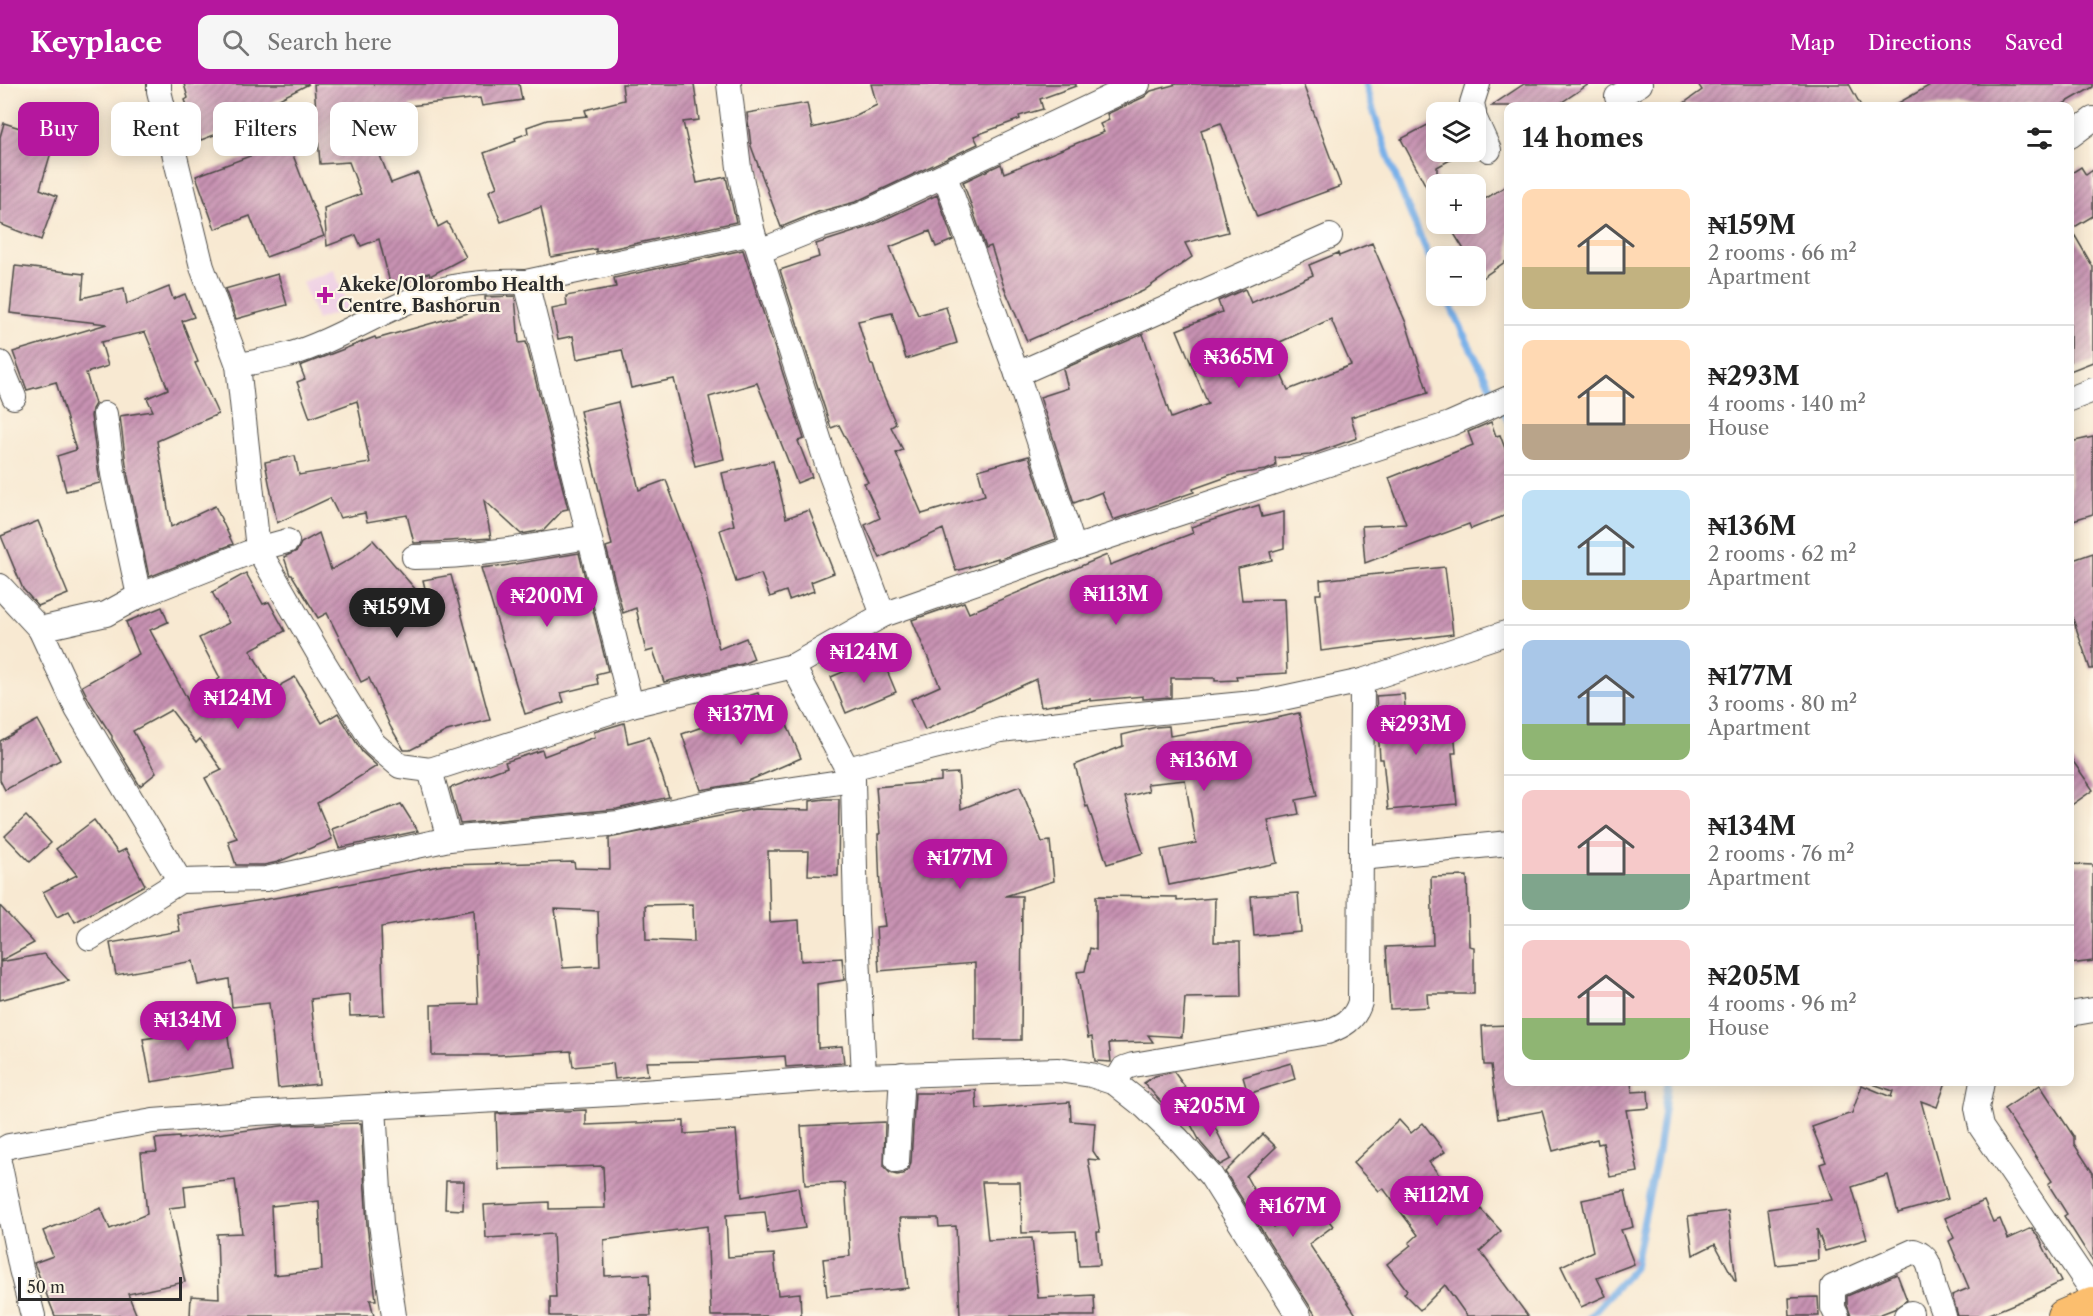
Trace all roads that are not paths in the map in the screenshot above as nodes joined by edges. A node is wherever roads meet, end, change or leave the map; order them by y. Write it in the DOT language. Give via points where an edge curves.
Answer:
graph roads {
  1 [pos="159,84"];
  2 [pos="729,84"];
  3 [pos="1138,84"];
  4 [pos="1478,84"];
  5 [pos="1640,84"];
  6 [pos="1616,96"];
  7 [pos="1472,102"];
  8 [pos="2093,119"];
  9 [pos="2074,133"];
  10 [pos="1486,143"];
  11 [pos="1489,150"];
  12 [pos="945,176"];
  13 [pos="1330,236"];
  14 [pos="757,242"];
  15 [pos="526,282"];
  16 [pos="0,363"];
  17 [pos="238,365"];
  18 [pos="1017,374"];
  19 [pos="2093,390"];
  20 [pos="14,397"];
  21 [pos="2074,397"];
  22 [pos="1504,400"];
  23 [pos="105,414"];
  24 [pos="588,537"];
  25 [pos="287,541"];
  26 [pos="1074,548"];
  27 [pos="258,549"];
  28 [pos="414,557"];
  29 [pos="0,586"];
  30 [pos="139,596"];
  31 [pos="883,615"];
  32 [pos="40,629"];
  33 [pos="1504,635"];
  34 [pos="793,666"];
  35 [pos="1362,681"];
  36 [pos="631,705"];
  37 [pos="430,770"];
  38 [pos="850,775"];
  39 [pos="449,839"];
  40 [pos="1504,844"];
  41 [pos="1361,858"];
  42 [pos="180,881"];
  43 [pos="90,938"];
  44 [pos="2093,1010"];
  45 [pos="2074,1013"];
  46 [pos="902,1074"];
  47 [pos="864,1076"];
  48 [pos="1115,1083"];
  49 [pos="1981,1086"];
  50 [pos="374,1107"];
  51 [pos="0,1155"];
  52 [pos="897,1161"];
  53 [pos="0,1166"];
  54 [pos="2093,1292"];
  55 [pos="2093,1303"];
  56 [pos="33,1316"];
  57 [pos="394,1316"];
  58 [pos="1299,1316"];
  59 [pos="1837,1316"];
  60 [pos="1944,1316"];
  61 [pos="2063,1316"];
  1 -- 17 [label="street" via="202,267"];
  2 -- 14 [label="street" via="739,168"];
  3 -- 12 [label="street"];
  4 -- 7 [label="street"];
  5 -- 6 [label="street"];
  8 -- 9 [label="street"];
  10 -- 11 [label="street"];
  12 -- 14 [label="street" via="860,215"];
  12 -- 18 [label="street"];
  13 -- 18 [label="street"];
  14 -- 15 [label="street"];
  14 -- 31 [label="street" via="830,470"];
  15 -- 17 [label="street" via="489,281 428,294 299,351"];
  15 -- 24 [label="street"];
  16 -- 20 [label="street"];
  17 -- 27 [label="street"];
  18 -- 26 [label="street"];
  19 -- 21 [label="street"];
  22 -- 26 [label="street" via="1450,424"];
  23 -- 30 [label="street" via="113,474"];
  24 -- 28 [label="street" via="451,557"];
  24 -- 36 [label="street"];
  25 -- 27 [label="street"];
  26 -- 31 [label="street"];
  27 -- 30 [label="street"];
  27 -- 37 [label="street" via="374,744 400,766"];
  29 -- 32 [label="street"];
  30 -- 32 [label="street" via="106,614"];
  31 -- 34 [label="street"];
  32 -- 42 [label="street" via="77,709"];
  33 -- 35 [label="street"];
  34 -- 36 [label="street"];
  34 -- 38 [label="street"];
  35 -- 38 [label="street" via="1264,702 1001,730"];
  35 -- 41 [label="street"];
  36 -- 37 [label="street"];
  37 -- 39 [label="street"];
  38 -- 39 [label="street" via="619,823"];
  38 -- 47 [label="street"];
  39 -- 42 [label="street" via="266,879"];
  40 -- 41 [label="street"];
  41 -- 48 [label="street" via="1360,1002 1351,1020 1327,1032 1133,1065 1124,1068"];
  42 -- 43 [label="street"];
  44 -- 45 [label="street"];
  46 -- 47 [label="street"];
  46 -- 48 [label="street" via="1058,1070"];
  46 -- 52 [label="street"];
  47 -- 50 [label="street"];
  48 -- 58 [label="street" via="1144,1106 1211,1176"];
  49 -- 54 [label="street" via="1977,1108 1981,1127"];
  50 -- 51 [label="street" via="153,1121 9,1146"];
  50 -- 57 [label="street" via="381,1224"];
  53 -- 56 [label="street"];
  55 -- 61 [label="main road"];
  59 -- 60 [label="street" via="1833,1287 1914,1251 1921,1253 1932,1269"];
}
